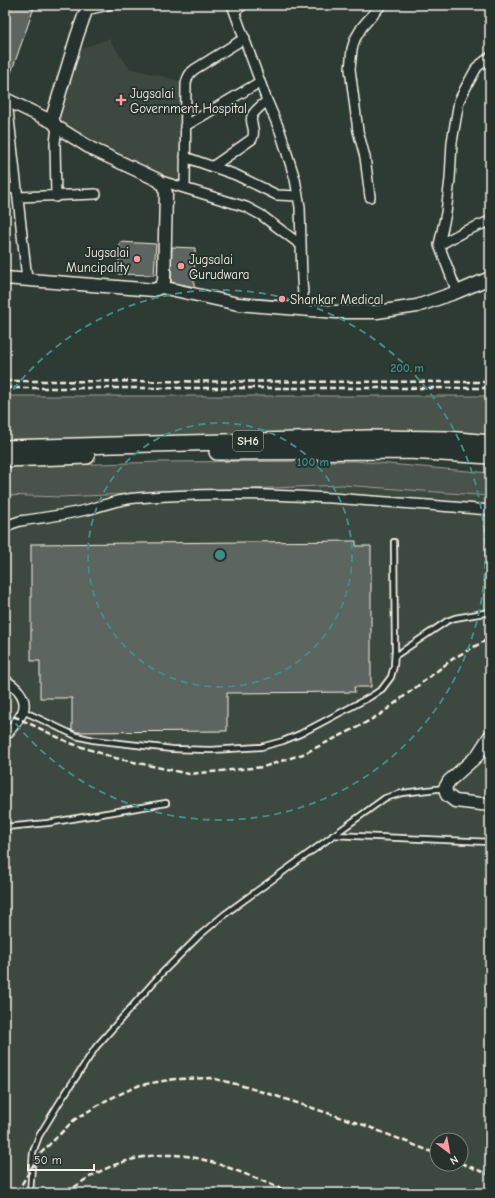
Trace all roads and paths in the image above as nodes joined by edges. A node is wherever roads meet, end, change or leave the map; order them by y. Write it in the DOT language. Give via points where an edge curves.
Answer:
graph roads {
  1 [pos="108,5"];
  2 [pos="243,5"];
  3 [pos="381,5"];
  4 [pos="87,8"];
  5 [pos="234,8"];
  6 [pos="245,38"];
  7 [pos="490,57"];
  8 [pos="260,82"];
  9 [pos="6,100"];
  10 [pos="267,101"];
  11 [pos="55,124"];
  12 [pos="185,126"];
  13 [pos="185,156"];
  14 [pos="212,167"];
  15 [pos="158,180"];
  16 [pos="5,188"];
  17 [pos="184,188"];
  18 [pos="17,193"];
  19 [pos="96,194"];
  20 [pos="298,196"];
  21 [pos="56,197"];
  22 [pos="370,197"];
  23 [pos="490,221"];
  24 [pos="301,245"];
  25 [pos="439,245"];
  26 [pos="5,278"];
  27 [pos="490,278"];
  28 [pos="27,280"];
  29 [pos="161,287"];
  30 [pos="457,292"];
  31 [pos="304,309"];
  32 [pos="490,443"];
  33 [pos="5,448"];
  34 [pos="490,456"];
  35 [pos="5,459"];
  36 [pos="490,510"];
  37 [pos="5,529"];
  38 [pos="394,542"];
  39 [pos="490,612"];
  40 [pos="395,656"];
  41 [pos="5,680"];
  42 [pos="23,711"];
  43 [pos="6,734"];
  44 [pos="490,736"];
  45 [pos="444,788"];
  46 [pos="166,802"];
  47 [pos="490,805"];
  48 [pos="5,827"];
  49 [pos="333,835"];
  50 [pos="490,842"];
  51 [pos="30,1193"];
  1 -- 4 [label="street"];
  2 -- 5 [label="street"];
  3 -- 22 [label="street" via="355,39 350,69"];
  4 -- 11 [label="street" via="53,116"];
  5 -- 6 [label="street"];
  6 -- 8 [label="street"];
  6 -- 12 [label="street" via="190,73 186,84"];
  7 -- 25 [label="street" via="478,67 459,101 452,142 446,213"];
  8 -- 10 [label="street"];
  8 -- 12 [label="street"];
  9 -- 11 [label="street"];
  9 -- 18 [label="street"];
  10 -- 14 [label="street" via="252,115 252,139"];
  10 -- 20 [label="street" via="288,155"];
  11 -- 15 [label="street" via="92,149"];
  11 -- 21 [label="street"];
  12 -- 13 [label="street"];
  13 -- 14 [label="street"];
  13 -- 17 [label="street"];
  14 -- 20 [label="street" via="236,175 277,195"];
  15 -- 17 [label="street"];
  15 -- 29 [label="street" via="166,193 164,281"];
  16 -- 18 [label="street"];
  17 -- 24 [label="street" via="246,207"];
  18 -- 21 [label="street"];
  18 -- 28 [label="street"];
  19 -- 21 [label="street"];
  20 -- 24 [label="street"];
  23 -- 25 [label="street"];
  24 -- 31 [label="street"];
  25 -- 30 [label="street"];
  26 -- 28 [label="street"];
  27 -- 30 [label="street"];
  28 -- 29 [label="street" via="154,290"];
  29 -- 31 [label="street" via="238,304"];
  30 -- 31 [label="street" via="417,306 377,312"];
  32 -- 33 [label="main road, SH6" via="447,439 369,438"];
  34 -- 35 [label="main road, SH6" via="409,451 232,452"];
  36 -- 37 [label="street" via="299,496 192,495 120,500 85,510 20,521"];
  38 -- 40 [label="lane"];
  39 -- 40 [label="lane" via="446,622"];
  40 -- 42 [label="lane" via="391,677 382,689 300,734 261,747 172,749 94,740 76,736"];
  41 -- 42 [label="street" via="21,694"];
  42 -- 43 [label="street"];
  44 -- 45 [label="street" via="477,756 448,781"];
  45 -- 47 [label="street" via="447,795 455,801"];
  45 -- 49 [label="lane" via="402,793 385,798"];
  46 -- 48 [label="lane" via="48,823"];
  49 -- 50 [label="lane"];
  49 -- 51 [label="lane" via="224,914 200,935 161,974 96,1047 39,1136 33,1152"];
}
